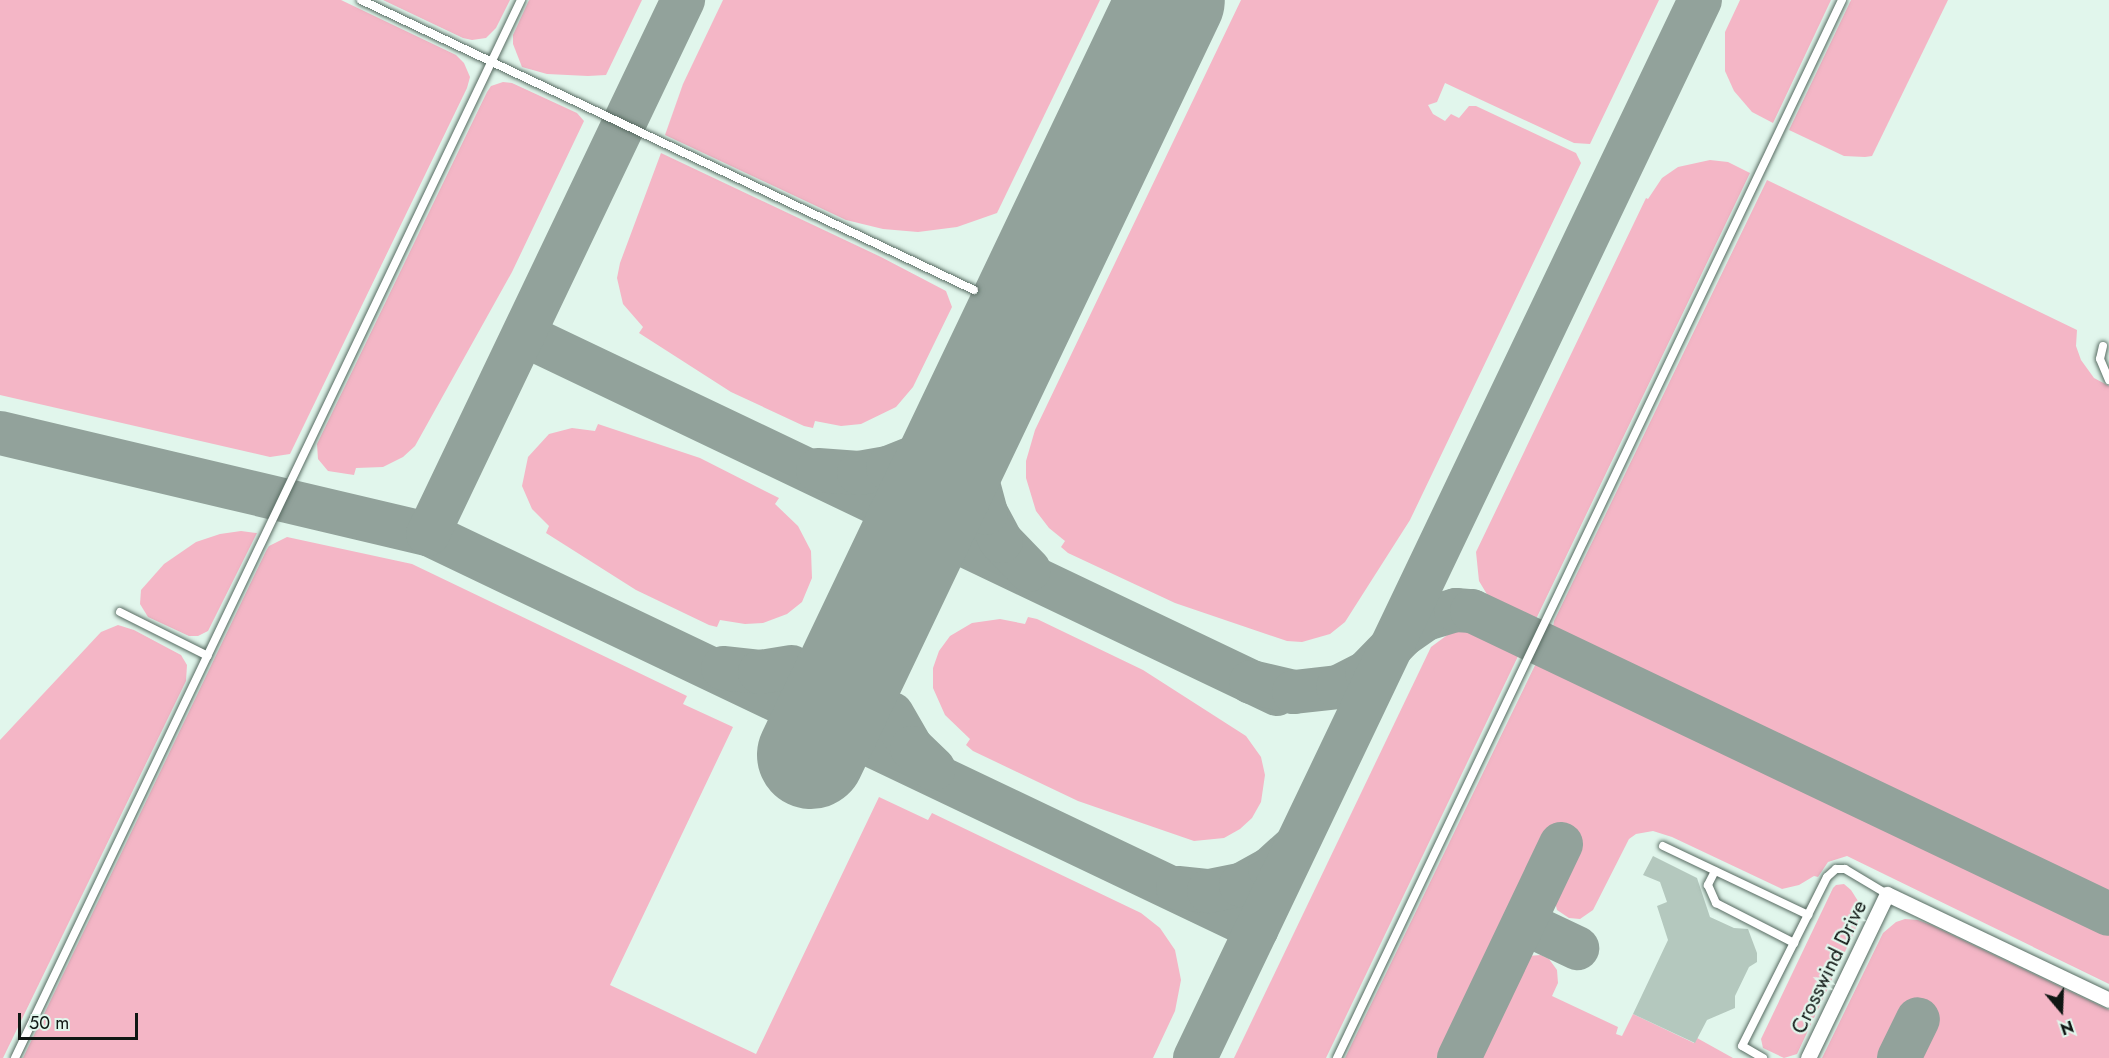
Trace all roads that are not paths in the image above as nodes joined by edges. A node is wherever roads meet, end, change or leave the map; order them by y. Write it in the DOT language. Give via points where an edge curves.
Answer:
graph roads {
  1 [pos="361,0"];
  2 [pos="521,0"];
  3 [pos="1842,0"];
  4 [pos="491,63"];
  5 [pos="974,290"];
  6 [pos="2103,346"];
  7 [pos="2109,380"];
  8 [pos="120,612"];
  9 [pos="208,656"];
  10 [pos="1663,846"];
  11 [pos="1715,871"];
  12 [pos="1887,894"];
  13 [pos="1808,915"];
  14 [pos="1794,943"];
  15 [pos="2109,1000"];
  16 [pos="15,1058"];
  17 [pos="1337,1058"];
  18 [pos="1763,1058"];
  19 [pos="1808,1058"];
  1 -- 4 [label="lane"];
  2 -- 4 [label="lane"];
  3 -- 17 [label="lane"];
  4 -- 5 [label="lane"];
  4 -- 9 [label="lane"];
  6 -- 7 [label="lane" via="2100,359"];
  8 -- 9 [label="lane"];
  9 -- 16 [label="lane"];
  10 -- 11 [label="lane"];
  11 -- 13 [label="lane"];
  11 -- 14 [label="lane" via="1708,885 1716,903"];
  12 -- 13 [label="lane" via="1845,869 1836,869 1827,878"];
  12 -- 15 [label="street"];
  12 -- 19 [label="street, Crosswind Drive"];
  13 -- 14 [label="lane"];
  14 -- 18 [label="lane" via="1742,1046"];
}
